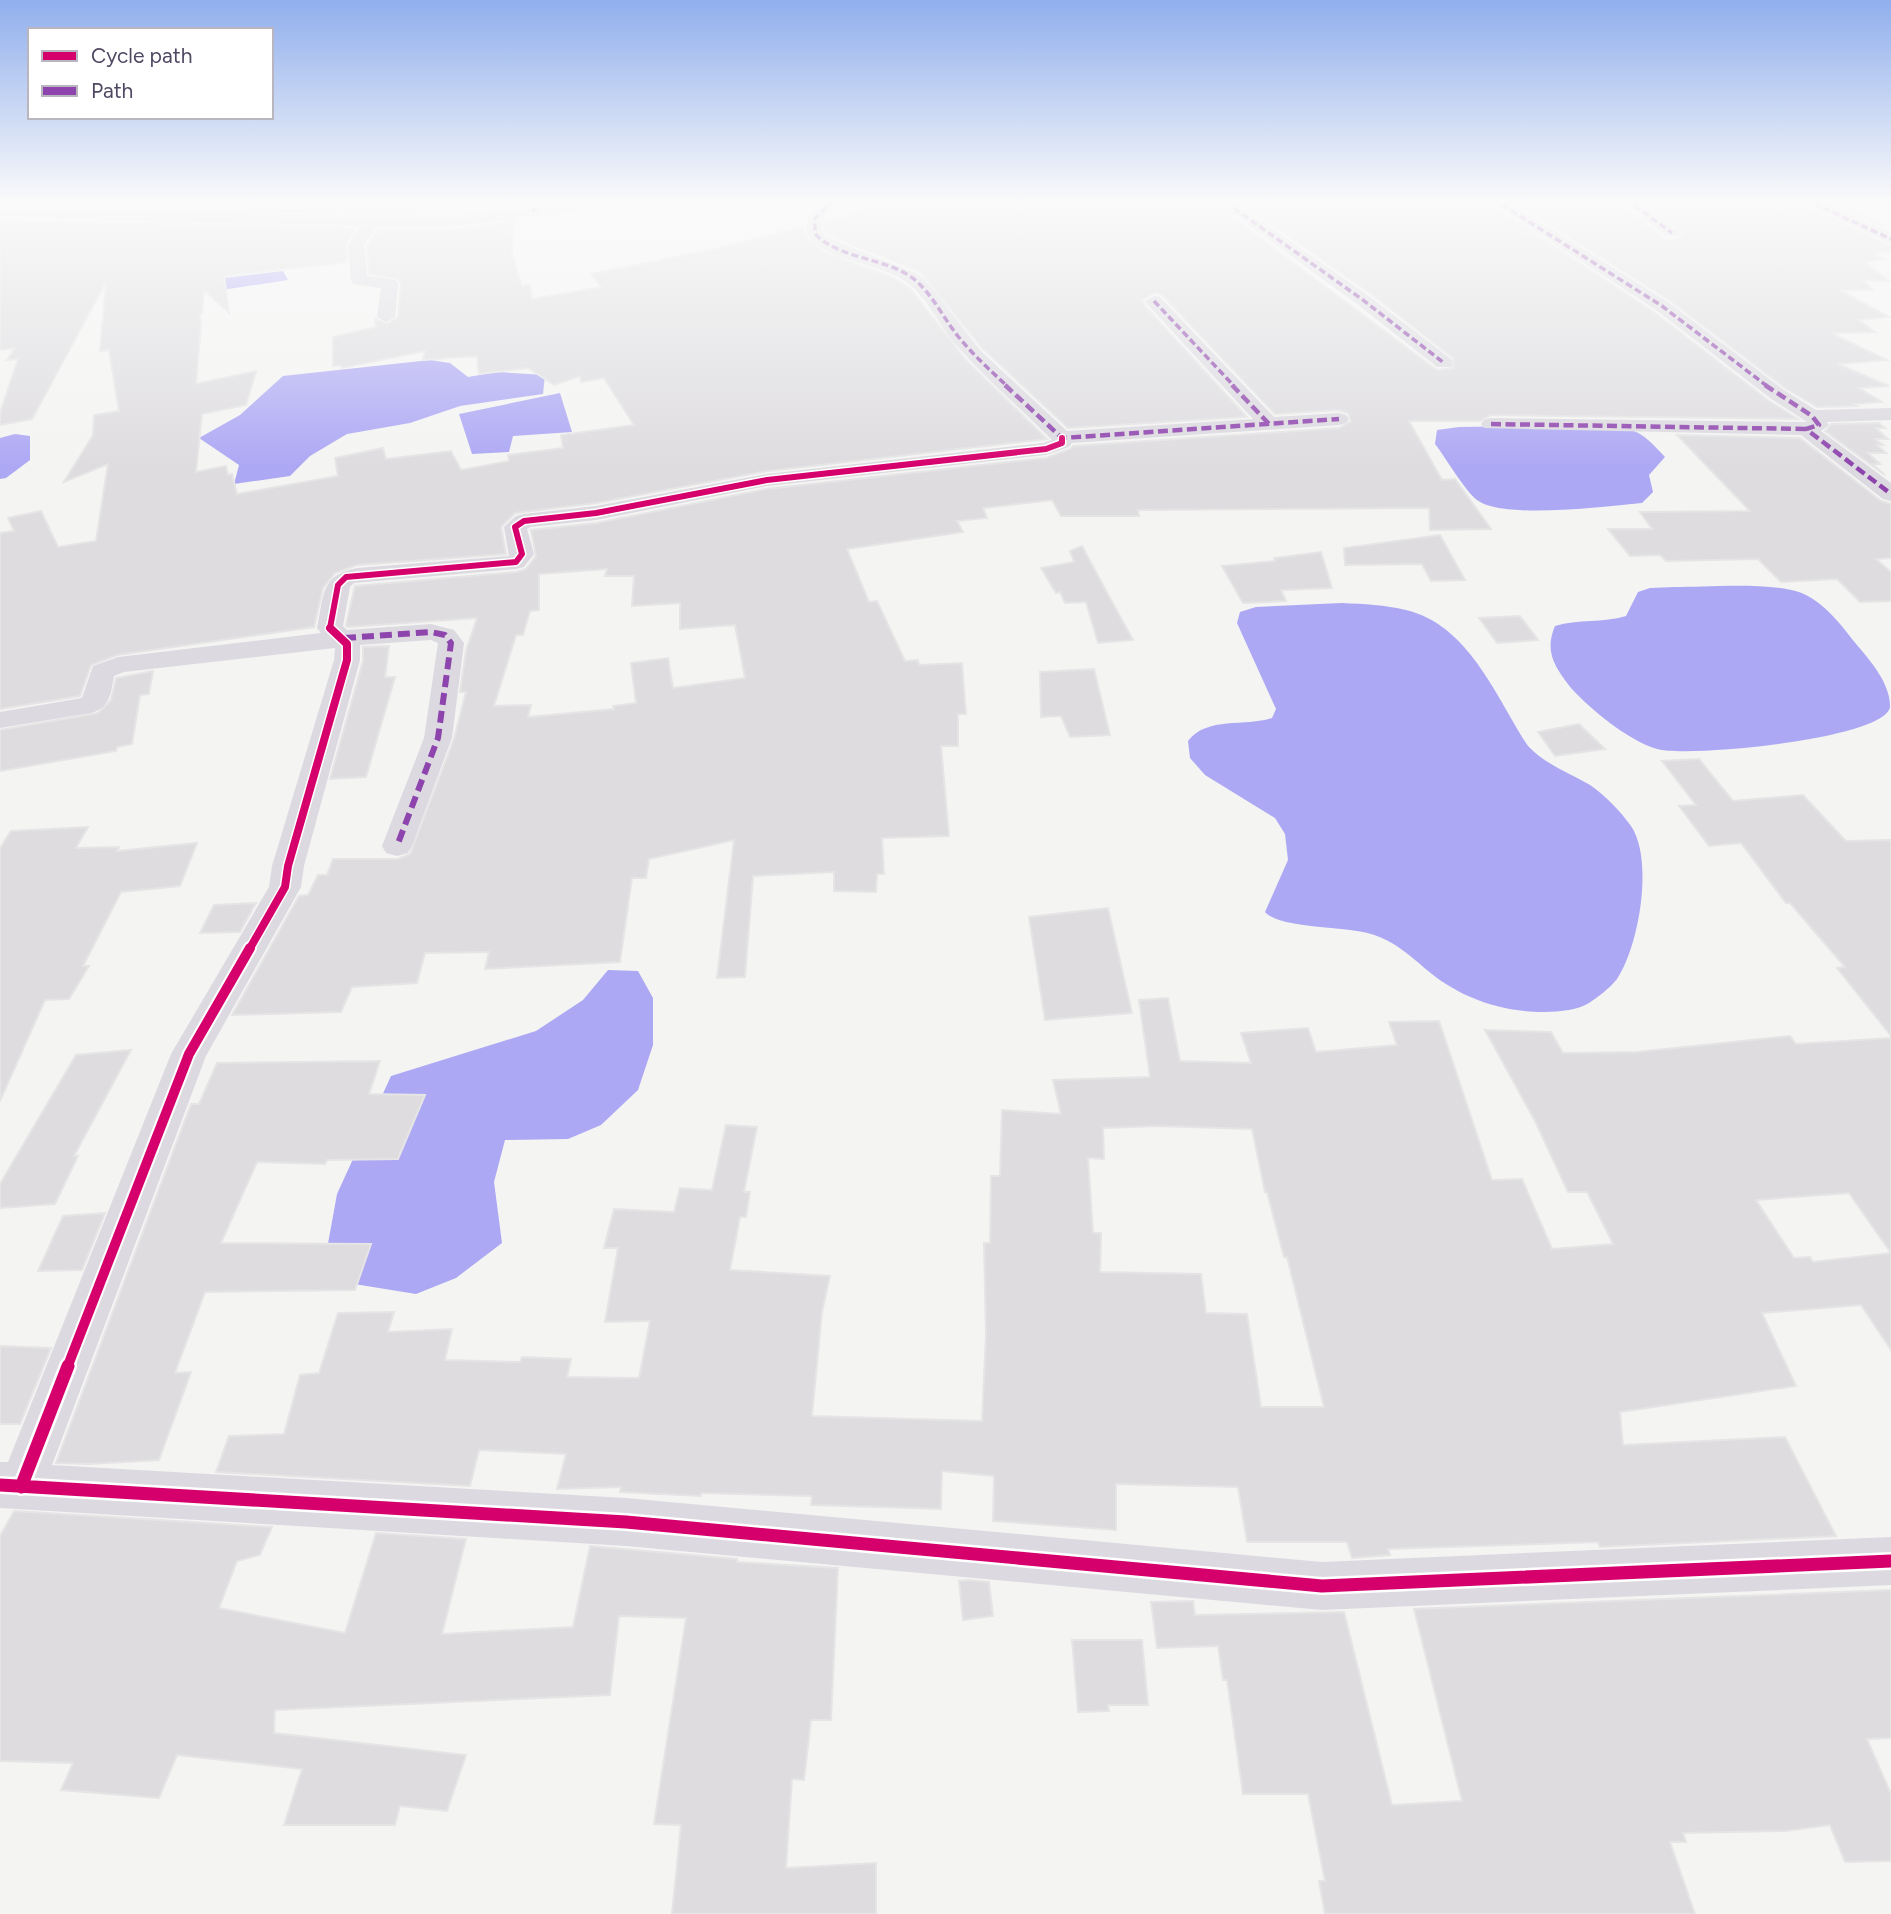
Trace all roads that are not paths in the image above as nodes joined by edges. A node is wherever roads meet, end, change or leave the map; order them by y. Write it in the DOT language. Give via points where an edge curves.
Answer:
graph roads {
  1 [pos="389,288"];
  2 [pos="922,288"];
  3 [pos="1347,288"];
  4 [pos="1633,288"];
  5 [pos="1154,301"];
  6 [pos="386,317"];
  7 [pos="1444,363"];
  8 [pos="1891,414"];
  9 [pos="1339,419"];
  10 [pos="1809,423"];
  11 [pos="1269,424"];
  12 [pos="1491,424"];
  13 [pos="1062,438"];
  14 [pos="1891,494"];
  15 [pos="344,638"];
  16 [pos="0,720"];
  17 [pos="397,846"];
  18 [pos="10,1486"];
  19 [pos="1891,1561"];
  1 -- 6 [label="street"];
  2 -- 13 [label="street" via="960,338"];
  3 -- 7 [label="street"];
  4 -- 10 [label="street" via="1777,394"];
  5 -- 11 [label="street"];
  8 -- 10 [label="street"];
  9 -- 11 [label="street"];
  10 -- 12 [label="street"];
  10 -- 14 [label="street"];
  11 -- 13 [label="street"];
  13 -- 15 [label="street" via="1058,446 1046,449 767,480 596,513 524,521 515,527 522,554 516,562 342,580 330,628"];
  15 -- 16 [label="street" via="118,665 102,672 91,705"];
  15 -- 17 [label="street" via="431,632 446,635 451,643 438,738"];
  15 -- 18 [label="street" via="347,660 285,887 189,1054"];
  18 -- 19 [label="street" via="626,1521 1322,1586"];
}
